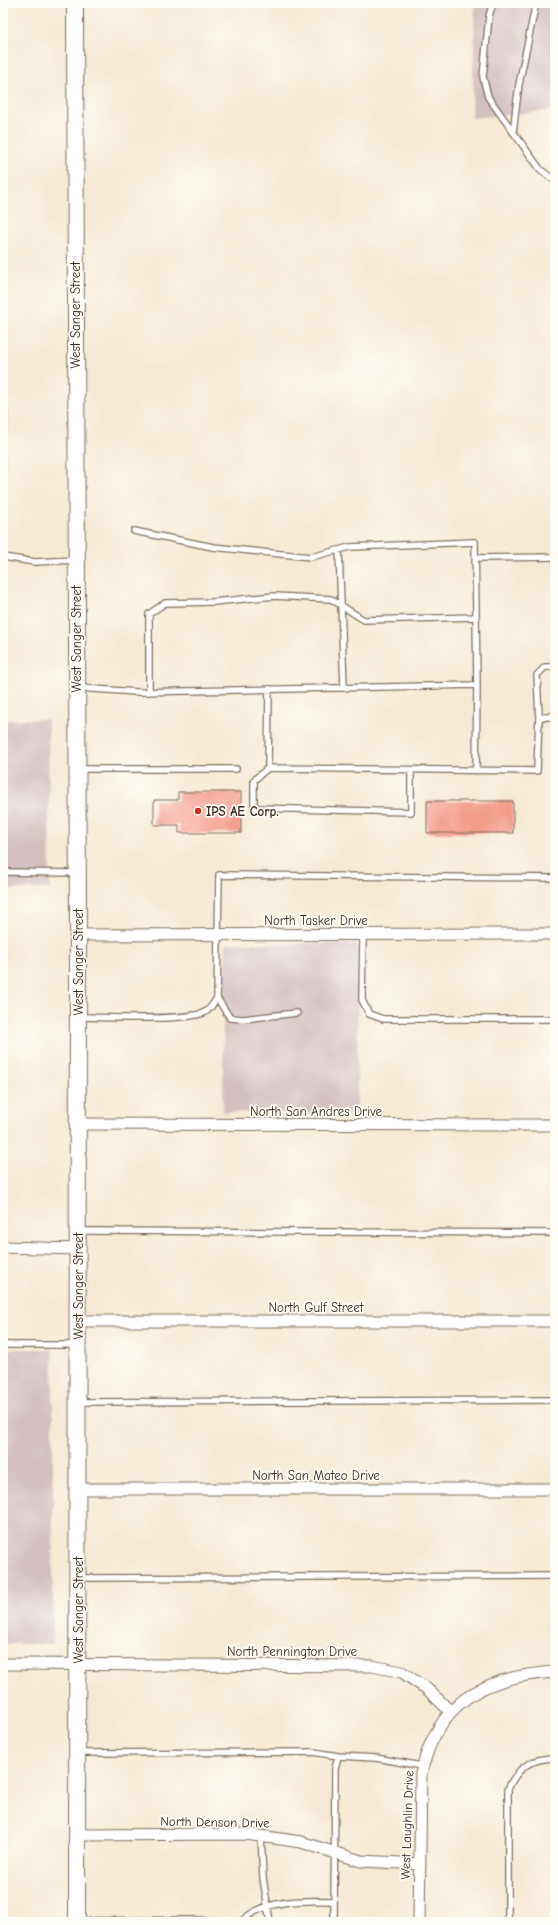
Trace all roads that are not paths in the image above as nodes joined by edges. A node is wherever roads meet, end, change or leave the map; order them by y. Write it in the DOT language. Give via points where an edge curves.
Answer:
graph roads {
  1 [pos="75,3"];
  2 [pos="493,3"];
  3 [pos="536,3"];
  4 [pos="513,132"];
  5 [pos="555,181"];
  6 [pos="134,531"];
  7 [pos="339,550"];
  8 [pos="3,557"];
  9 [pos="555,557"];
  10 [pos="475,558"];
  11 [pos="76,560"];
  12 [pos="340,605"];
  13 [pos="476,617"];
  14 [pos="555,668"];
  15 [pos="477,684"];
  16 [pos="77,688"];
  17 [pos="344,688"];
  18 [pos="269,689"];
  19 [pos="149,692"];
  20 [pos="555,714"];
  21 [pos="539,717"];
  22 [pos="77,768"];
  23 [pos="268,768"];
  24 [pos="236,769"];
  25 [pos="411,770"];
  26 [pos="476,771"];
  27 [pos="3,872"];
  28 [pos="78,873"];
  29 [pos="555,878"];
  30 [pos="218,934"];
  31 [pos="364,934"];
  32 [pos="555,934"];
  33 [pos="78,935"];
  34 [pos="216,998"];
  35 [pos="297,1013"];
  36 [pos="78,1017"];
  37 [pos="555,1019"];
  38 [pos="78,1124"];
  39 [pos="555,1125"];
  40 [pos="78,1231"];
  41 [pos="555,1233"];
  42 [pos="3,1248"];
  43 [pos="78,1249"];
  44 [pos="78,1321"];
  45 [pos="555,1321"];
  46 [pos="3,1345"];
  47 [pos="78,1345"];
  48 [pos="555,1400"];
  49 [pos="78,1402"];
  50 [pos="78,1489"];
  51 [pos="555,1489"];
  52 [pos="555,1576"];
  53 [pos="78,1578"];
  54 [pos="78,1663"];
  55 [pos="3,1664"];
  56 [pos="555,1672"];
  57 [pos="451,1712"];
  58 [pos="78,1752"];
  59 [pos="338,1756"];
  60 [pos="555,1758"];
  61 [pos="422,1766"];
  62 [pos="78,1835"];
  63 [pos="261,1836"];
  64 [pos="335,1852"];
  65 [pos="420,1864"];
  66 [pos="334,1901"];
  67 [pos="268,1907"];
  68 [pos="78,1922"];
  69 [pos="214,1922"];
  70 [pos="240,1922"];
  71 [pos="270,1922"];
  72 [pos="334,1922"];
  73 [pos="420,1922"];
  74 [pos="508,1922"];
  1 -- 11 [label="main road, West Sanger Street"];
  2 -- 4 [label="lane" via="489,16 484,77 488,97"];
  3 -- 4 [label="lane" via="519,84"];
  4 -- 5 [label="lane" via="540,169"];
  6 -- 7 [label="lane" via="213,547 311,557"];
  7 -- 10 [label="lane" via="350,547 475,542"];
  7 -- 12 [label="lane"];
  8 -- 11 [label="lane" via="35,562"];
  9 -- 10 [label="lane"];
  10 -- 13 [label="lane"];
  11 -- 16 [label="main road, West Sanger Street"];
  12 -- 13 [label="lane" via="364,620"];
  12 -- 17 [label="lane"];
  12 -- 19 [label="lane" via="331,599 274,596 213,602 166,603 149,614"];
  13 -- 15 [label="lane"];
  14 -- 21 [label="lane" via="545,668 537,675"];
  15 -- 17 [label="lane"];
  15 -- 26 [label="lane"];
  16 -- 19 [label="lane"];
  16 -- 22 [label="main road, West Sanger Street"];
  17 -- 18 [label="lane"];
  18 -- 19 [label="lane"];
  18 -- 23 [label="lane"];
  20 -- 21 [label="lane"];
  21 -- 26 [label="lane" via="538,771"];
  22 -- 24 [label="lane"];
  22 -- 28 [label="main road, West Sanger Street"];
  23 -- 25 [label="lane"];
  23 -- 25 [label="lane" via="254,780 254,808 411,812"];
  25 -- 26 [label="lane"];
  27 -- 28 [label="lane"];
  28 -- 33 [label="main road, West Sanger Street"];
  29 -- 30 [label="lane" via="219,875"];
  30 -- 31 [label="street, North Tasker Drive"];
  30 -- 33 [label="street, North Tasker Drive"];
  30 -- 34 [label="lane"];
  31 -- 32 [label="street, North Tasker Drive"];
  31 -- 37 [label="lane" via="362,1000 369,1014 383,1019"];
  33 -- 36 [label="main road, West Sanger Street"];
  34 -- 35 [label="lane" via="230,1018"];
  34 -- 36 [label="lane" via="207,1011 198,1015"];
  36 -- 38 [label="main road, West Sanger Street"];
  38 -- 39 [label="street, North San Andres Drive"];
  38 -- 40 [label="main road, West Sanger Street"];
  40 -- 41 [label="lane"];
  40 -- 43 [label="main road, West Sanger Street"];
  42 -- 43 [label="street"];
  43 -- 44 [label="main road, West Sanger Street"];
  44 -- 45 [label="street, North Gulf Street"];
  44 -- 47 [label="main road, West Sanger Street"];
  46 -- 47 [label="lane"];
  47 -- 49 [label="main road, West Sanger Street"];
  48 -- 49 [label="lane"];
  49 -- 50 [label="main road, West Sanger Street"];
  50 -- 51 [label="street, North San Mateo Drive"];
  50 -- 53 [label="main road, West Sanger Street"];
  52 -- 53 [label="lane"];
  53 -- 54 [label="main road, West Sanger Street"];
  54 -- 55 [label="street, North Pennington Drive"];
  54 -- 57 [label="street, North Pennington Drive" via="372,1666 402,1672 428,1689"];
  54 -- 58 [label="main road, West Sanger Street"];
  56 -- 57 [label="street" via="509,1678 490,1685 469,1695"];
  57 -- 61 [label="street, West Laughlin Drive" via="425,1754"];
  58 -- 59 [label="lane" via="313,1752"];
  58 -- 62 [label="main road, West Sanger Street"];
  59 -- 61 [label="lane" via="376,1758"];
  59 -- 64 [label="lane" via="335,1769"];
  60 -- 74 [label="lane" via="538,1760 518,1770 508,1789"];
  61 -- 65 [label="street, West Laughlin Drive"];
  62 -- 63 [label="street, North Denson Drive"];
  62 -- 68 [label="main road, West Sanger Street"];
  63 -- 64 [label="street, North Denson Drive" via="301,1842"];
  63 -- 67 [label="lane" via="263,1878"];
  64 -- 65 [label="street, North Denson Drive" via="362,1861"];
  64 -- 66 [label="lane"];
  65 -- 73 [label="street, West Laughlin Drive"];
  66 -- 67 [label="lane" via="307,1900"];
  66 -- 72 [label="lane"];
  67 -- 70 [label="lane"];
  67 -- 71 [label="lane"];
  68 -- 69 [label="lane"];
}
